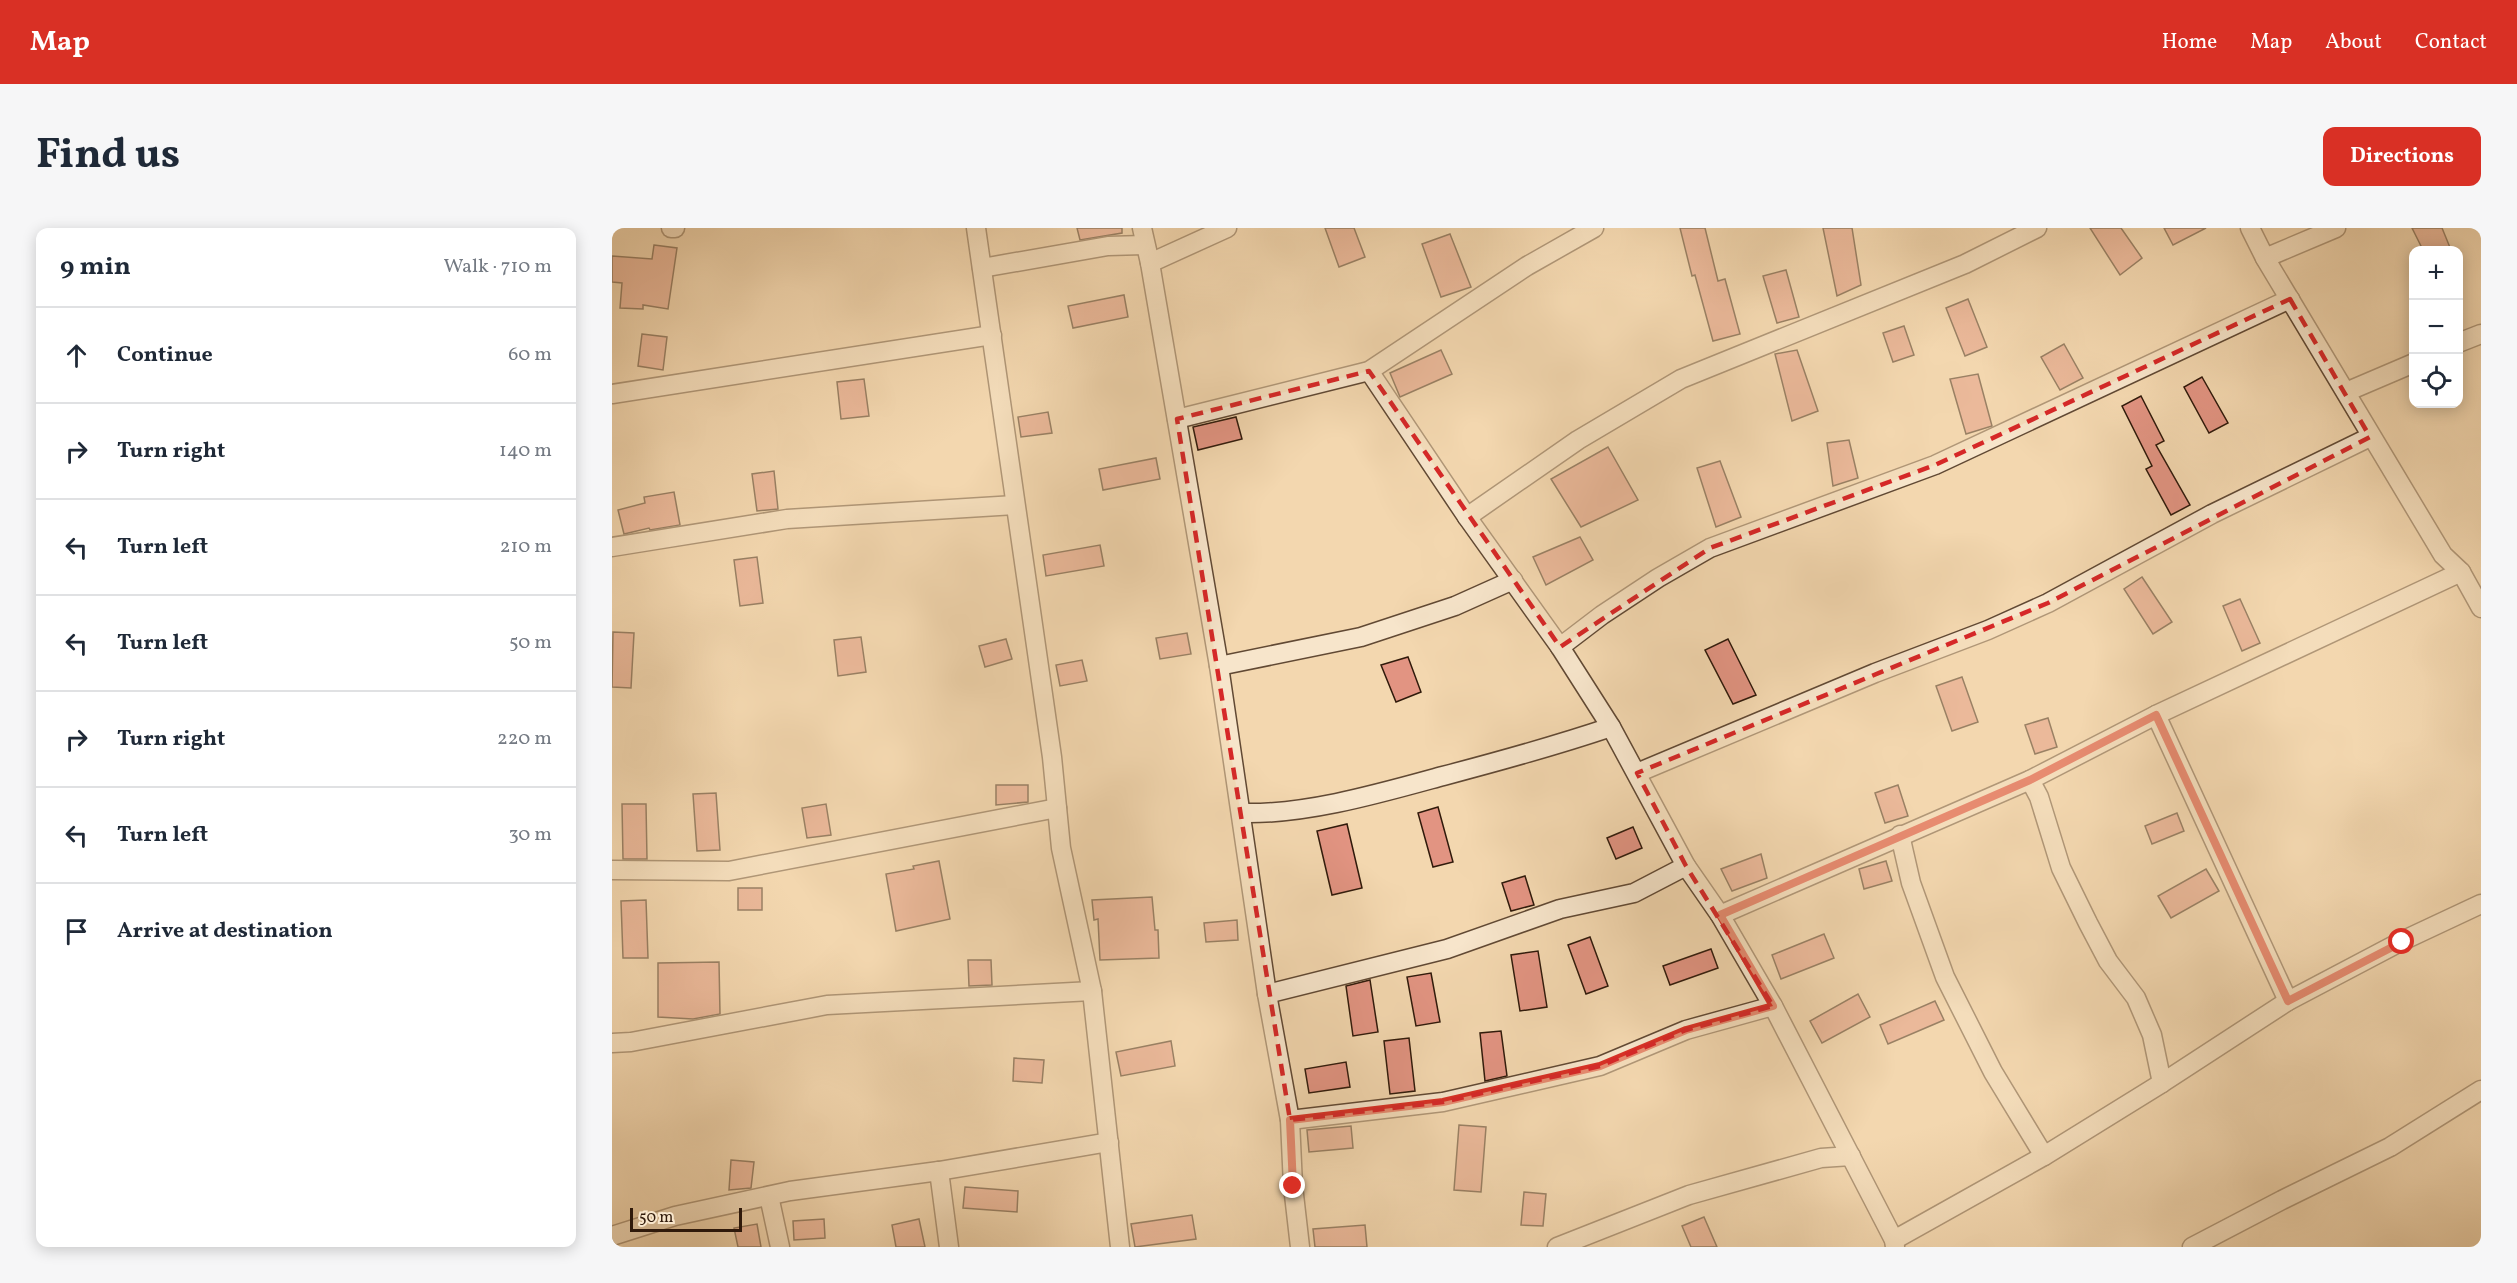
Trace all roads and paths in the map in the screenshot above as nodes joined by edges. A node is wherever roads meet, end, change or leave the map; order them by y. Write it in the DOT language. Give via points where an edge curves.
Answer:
graph roads {
  1 [pos="976,228"];
  2 [pos="1227,228"];
  3 [pos="1594,228"];
  4 [pos="2037,228"];
  5 [pos="2250,228"];
  6 [pos="2336,228"];
  7 [pos="1143,236"];
  8 [pos="2265,258"];
  9 [pos="1150,263"];
  10 [pos="982,268"];
  11 [pos="2290,299"];
  12 [pos="2481,334"];
  13 [pos="992,335"];
  14 [pos="2463,341"];
  15 [pos="2409,365"];
  16 [pos="1369,370"];
  17 [pos="2346,392"];
  18 [pos="612,394"];
  19 [pos="1177,419"];
  20 [pos="2370,437"];
  21 [pos="1015,505"];
  22 [pos="1467,517"];
  23 [pos="612,547"];
  24 [pos="2461,572"];
  25 [pos="1513,580"];
  26 [pos="2481,608"];
  27 [pos="1560,646"];
  28 [pos="1219,666"];
  29 [pos="2156,715"];
  30 [pos="1611,727"];
  31 [pos="1637,773"];
  32 [pos="2030,780"];
  33 [pos="1057,808"];
  34 [pos="1241,813"];
  35 [pos="1900,836"];
  36 [pos="1686,866"];
  37 [pos="612,870"];
  38 [pos="2481,904"];
  39 [pos="1720,915"];
  40 [pos="1092,991"];
  41 [pos="1267,994"];
  42 [pos="2288,1001"];
  43 [pos="1773,1006"];
  44 [pos="612,1043"];
  45 [pos="2162,1083"];
  46 [pos="2481,1090"];
  47 [pos="1290,1120"];
  48 [pos="1109,1142"];
  49 [pos="1851,1156"];
  50 [pos="2044,1156"];
  51 [pos="939,1171"];
  52 [pos="769,1196"];
  53 [pos="612,1236"];
  54 [pos="1894,1243"];
  55 [pos="780,1247"];
  56 [pos="949,1247"];
  57 [pos="1120,1247"];
  58 [pos="1300,1247"];
  59 [pos="1557,1247"];
  60 [pos="2192,1247"];
  1 -- 10 [label="street"];
  2 -- 9 [label="street"];
  3 -- 16 [label="street" via="1527,266"];
  4 -- 22 [label="street" via="1965,264 1681,380 1578,440"];
  5 -- 8 [label="street"];
  6 -- 8 [label="street"];
  7 -- 9 [label="street"];
  7 -- 10 [label="street"];
  8 -- 11 [label="street"];
  9 -- 19 [label="street"];
  10 -- 13 [label="street"];
  11 -- 17 [label="street"];
  11 -- 27 [label="street" via="1935,465 1710,548 1649,584"];
  12 -- 14 [label="street"];
  13 -- 18 [label="street"];
  13 -- 21 [label="street"];
  15 -- 17 [label="street"];
  16 -- 19 [label="street"];
  16 -- 22 [label="street"];
  17 -- 20 [label="street"];
  19 -- 28 [label="street"];
  20 -- 24 [label="street" via="2443,555"];
  20 -- 31 [label="street" via="2212,514 2028,612"];
  21 -- 23 [label="street" via="787,519"];
  21 -- 33 [label="street"];
  22 -- 25 [label="street"];
  24 -- 26 [label="street"];
  24 -- 29 [label="street"];
  25 -- 27 [label="street"];
  25 -- 28 [label="street" via="1455,606 1361,637"];
  27 -- 30 [label="street"];
  28 -- 34 [label="street"];
  29 -- 32 [label="street"];
  29 -- 42 [label="street"];
  30 -- 31 [label="street"];
  30 -- 34 [label="street" via="1555,747 1392,790 1274,814"];
  31 -- 36 [label="street"];
  32 -- 35 [label="street"];
  32 -- 45 [label="street" via="2061,868 2108,961 2136,998 2152,1035"];
  33 -- 37 [label="street" via="729,871"];
  33 -- 40 [label="street" via="1061,848"];
  34 -- 41 [label="street"];
  35 -- 39 [label="street"];
  35 -- 50 [label="street" via="1911,883 1945,977 1994,1072"];
  36 -- 39 [label="street"];
  36 -- 41 [label="street" via="1634,893 1560,909 1447,950"];
  38 -- 42 [label="street"];
  39 -- 43 [label="street"];
  40 -- 44 [label="street" via="827,1005"];
  40 -- 48 [label="street"];
  41 -- 47 [label="street"];
  42 -- 45 [label="street"];
  43 -- 47 [label="street" via="1686,1030 1600,1066 1443,1102"];
  43 -- 49 [label="street"];
  45 -- 50 [label="street"];
  46 -- 60 [label="street" via="2390,1147"];
  47 -- 58 [label="street"];
  48 -- 51 [label="street"];
  48 -- 57 [label="street"];
  49 -- 54 [label="street"];
  49 -- 59 [label="street" via="1821,1158 1689,1195"];
  50 -- 54 [label="street"];
  51 -- 52 [label="street"];
  51 -- 56 [label="street"];
  52 -- 53 [label="street" via="675,1216"];
  52 -- 55 [label="street"];
}
